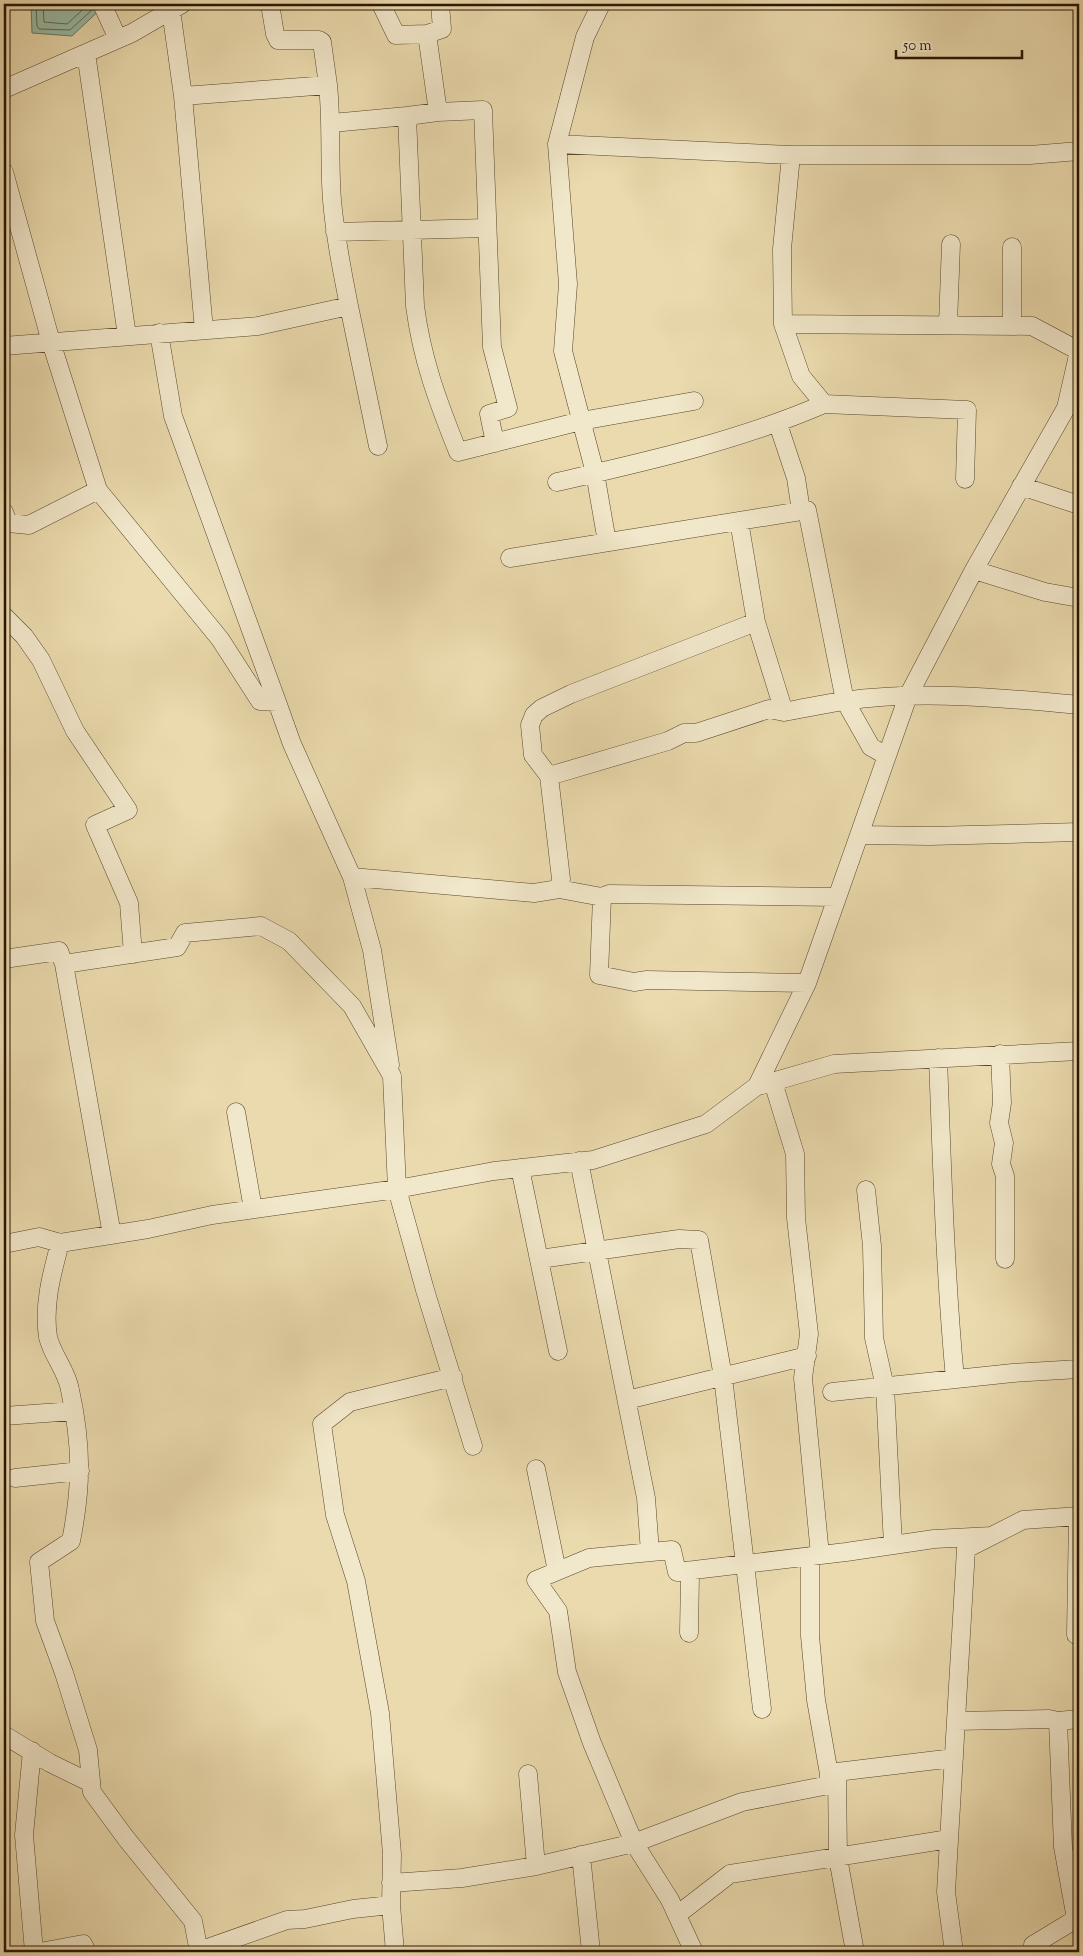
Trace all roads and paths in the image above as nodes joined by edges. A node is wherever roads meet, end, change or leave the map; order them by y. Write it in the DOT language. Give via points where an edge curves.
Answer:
graph roads {
  1 [pos="102,4"];
  2 [pos="270,4"];
  3 [pos="381,4"];
  4 [pos="440,4"];
  5 [pos="601,4"];
  6 [pos="177,7"];
  7 [pos="427,34"];
  8 [pos="118,39"];
  9 [pos="86,53"];
  10 [pos="328,85"];
  11 [pos="4,89"];
  12 [pos="183,96"];
  13 [pos="438,112"];
  14 [pos="407,116"];
  15 [pos="332,123"];
  16 [pos="557,144"];
  17 [pos="1079,151"];
  18 [pos="791,155"];
  19 [pos="4,172"];
  20 [pos="487,228"];
  21 [pos="412,230"];
  22 [pos="335,232"];
  23 [pos="950,244"];
  24 [pos="1012,247"];
  25 [pos="349,306"];
  26 [pos="783,324"];
  27 [pos="948,324"];
  28 [pos="1012,326"];
  29 [pos="204,330"];
  30 [pos="159,333"];
  31 [pos="127,336"];
  32 [pos="51,342"];
  33 [pos="4,346"];
  34 [pos="1079,351"];
  35 [pos="694,401"];
  36 [pos="824,404"];
  37 [pos="581,421"];
  38 [pos="778,424"];
  39 [pos="495,443"];
  40 [pos="378,446"];
  41 [pos="595,473"];
  42 [pos="965,479"];
  43 [pos="557,482"];
  44 [pos="1021,486"];
  45 [pos="98,490"];
  46 [pos="1079,505"];
  47 [pos="807,510"];
  48 [pos="4,512"];
  49 [pos="739,521"];
  50 [pos="607,542"];
  51 [pos="510,558"];
  52 [pos="974,570"];
  53 [pos="1079,598"];
  54 [pos="4,616"];
  55 [pos="756,622"];
  56 [pos="908,696"];
  57 [pos="845,701"];
  58 [pos="277,702"];
  59 [pos="1079,705"];
  60 [pos="784,712"];
  61 [pos="887,756"];
  62 [pos="549,776"];
  63 [pos="1079,832"];
  64 [pos="859,835"];
  65 [pos="352,877"];
  66 [pos="559,890"];
  67 [pos="602,897"];
  68 [pos="837,898"];
  69 [pos="133,954"];
  70 [pos="4,959"];
  71 [pos="64,964"];
  72 [pos="807,983"];
  73 [pos="1079,1051"];
  74 [pos="1000,1054"];
  75 [pos="938,1058"];
  76 [pos="392,1076"];
  77 [pos="765,1084"];
  78 [pos="236,1112"];
  79 [pos="579,1161"];
  80 [pos="520,1168"];
  81 [pos="397,1189"];
  82 [pos="866,1190"];
  83 [pos="253,1209"];
  84 [pos="112,1235"];
  85 [pos="60,1243"];
  86 [pos="4,1244"];
  87 [pos="597,1252"];
  88 [pos="540,1259"];
  89 [pos="1005,1259"];
  90 [pos="558,1351"];
  91 [pos="808,1356"];
  92 [pos="1079,1369"];
  93 [pos="453,1377"];
  94 [pos="723,1377"];
  95 [pos="955,1379"];
  96 [pos="885,1386"];
  97 [pos="832,1392"];
  98 [pos="627,1400"];
  99 [pos="74,1411"];
  100 [pos="4,1416"];
  101 [pos="473,1446"];
  102 [pos="536,1469"];
  103 [pos="80,1471"];
  104 [pos="15,1478"];
  105 [pos="1078,1516"];
  106 [pos="992,1536"];
  107 [pos="893,1545"];
  108 [pos="650,1552"];
  109 [pos="815,1556"];
  110 [pos="746,1564"];
  111 [pos="694,1570"];
  112 [pos="557,1571"];
  113 [pos="689,1633"];
  114 [pos="1076,1635"];
  115 [pos="762,1709"];
  116 [pos="1079,1719"];
  117 [pos="956,1721"];
  118 [pos="1058,1721"];
  119 [pos="4,1735"];
  120 [pos="32,1751"];
  121 [pos="954,1758"];
  122 [pos="833,1773"];
  123 [pos="528,1774"];
  124 [pos="91,1783"];
  125 [pos="949,1839"];
  126 [pos="634,1843"];
  127 [pos="582,1855"];
  128 [pos="838,1858"];
  129 [pos="536,1866"];
  130 [pos="391,1883"];
  131 [pos="391,1905"];
  132 [pos="677,1916"];
  133 [pos="1078,1920"];
  134 [pos="34,1952"];
  135 [pos="40,1952"];
  136 [pos="86,1952"];
  137 [pos="199,1952"];
  138 [pos="395,1952"];
  139 [pos="591,1952"];
  140 [pos="694,1952"];
  141 [pos="855,1952"];
  142 [pos="954,1952"];
  143 [pos="1034,1952"];
  1 -- 8 [label="street"];
  2 -- 10 [label="street" via="278,40 322,42"];
  3 -- 7 [label="street" via="396,35"];
  4 -- 7 [label="street" via="442,29"];
  5 -- 16 [label="street" via="585,37"];
  6 -- 8 [label="street"];
  6 -- 12 [label="street"];
  7 -- 13 [label="street"];
  8 -- 9 [label="street"];
  9 -- 11 [label="street"];
  9 -- 31 [label="street"];
  10 -- 12 [label="street"];
  10 -- 15 [label="street"];
  12 -- 29 [label="street"];
  13 -- 14 [label="street"];
  13 -- 20 [label="street" via="483,110"];
  14 -- 15 [label="street"];
  14 -- 21 [label="street"];
  15 -- 22 [label="street"];
  16 -- 18 [label="street"];
  16 -- 37 [label="street" via="568,284 562,351"];
  17 -- 18 [label="street" via="1030,155"];
  18 -- 26 [label="street" via="782,249"];
  19 -- 32 [label="street"];
  20 -- 21 [label="street"];
  20 -- 39 [label="street" via="492,347 508,408 489,414"];
  21 -- 22 [label="street"];
  21 -- 39 [label="street" via="418,330 441,409 458,452"];
  22 -- 25 [label="street"];
  23 -- 27 [label="street"];
  24 -- 28 [label="street"];
  25 -- 29 [label="street" via="258,326"];
  25 -- 40 [label="street"];
  26 -- 27 [label="street"];
  26 -- 36 [label="street" via="801,376"];
  27 -- 28 [label="street"];
  28 -- 34 [label="street" via="1032,326"];
  29 -- 30 [label="street"];
  30 -- 31 [label="street"];
  30 -- 58 [label="street" via="173,416"];
  31 -- 32 [label="street"];
  32 -- 33 [label="street"];
  32 -- 45 [label="street"];
  34 -- 44 [label="street" via="1066,408"];
  35 -- 37 [label="street"];
  36 -- 38 [label="street"];
  36 -- 42 [label="street" via="967,410"];
  37 -- 39 [label="street"];
  37 -- 41 [label="street"];
  38 -- 41 [label="street" via="698,449"];
  38 -- 49 [label="street" via="796,478 801,511"];
  41 -- 43 [label="street"];
  41 -- 50 [label="street"];
  44 -- 46 [label="street"];
  44 -- 52 [label="street"];
  45 -- 48 [label="street" via="28,525 8,523"];
  45 -- 58 [label="street" via="220,639 260,701"];
  47 -- 57 [label="street"];
  49 -- 50 [label="street"];
  49 -- 55 [label="street"];
  50 -- 51 [label="street"];
  52 -- 53 [label="street" via="1045,592"];
  52 -- 56 [label="street"];
  54 -- 69 [label="street" via="41,660 75,731 128,810 95,825 129,903"];
  55 -- 60 [label="street"];
  55 -- 62 [label="street" via="542,708 534,715 530,726 531,740 533,755"];
  56 -- 57 [label="street"];
  56 -- 59 [label="street" via="1016,699"];
  56 -- 61 [label="street"];
  57 -- 60 [label="street"];
  57 -- 61 [label="street" via="871,748"];
  58 -- 65 [label="street" via="292,744"];
  60 -- 62 [label="street" via="769,709"];
  61 -- 64 [label="street"];
  62 -- 66 [label="street" via="562,879"];
  63 -- 64 [label="street"];
  64 -- 68 [label="street"];
  65 -- 66 [label="street" via="534,893"];
  65 -- 76 [label="street" via="372,950"];
  66 -- 67 [label="street"];
  67 -- 68 [label="street" via="609,894"];
  67 -- 72 [label="street" via="599,974 634,982"];
  68 -- 72 [label="street"];
  69 -- 71 [label="street"];
  69 -- 76 [label="street" via="177,947 186,934 261,926 289,941 352,1006"];
  70 -- 71 [label="street" via="59,951"];
  71 -- 84 [label="street"];
  72 -- 77 [label="street"];
  73 -- 74 [label="street"];
  74 -- 75 [label="street"];
  74 -- 89 [label="street" via="1002,1103 999,1123 1004,1143 1001,1164 1005,1176"];
  75 -- 77 [label="street" via="834,1064"];
  75 -- 95 [label="street" via="944,1247"];
  76 -- 81 [label="street"];
  77 -- 79 [label="street" via="706,1124 593,1160"];
  77 -- 91 [label="street" via="795,1154 796,1218 809,1334"];
  78 -- 83 [label="street"];
  79 -- 80 [label="street"];
  79 -- 87 [label="street"];
  80 -- 81 [label="street"];
  80 -- 88 [label="street"];
  81 -- 83 [label="street"];
  81 -- 93 [label="street"];
  82 -- 96 [label="street" via="872,1246 874,1338"];
  83 -- 84 [label="street"];
  84 -- 85 [label="street"];
  85 -- 86 [label="street" via="39,1238"];
  85 -- 99 [label="street" via="48,1285 48,1338 70,1387"];
  87 -- 88 [label="street"];
  87 -- 94 [label="street" via="680,1239 699,1240"];
  87 -- 98 [label="street"];
  88 -- 90 [label="street"];
  91 -- 94 [label="street"];
  91 -- 109 [label="street" via="803,1378"];
  92 -- 95 [label="street"];
  93 -- 101 [label="street"];
  93 -- 130 [label="street" via="350,1402 322,1424 334,1515 356,1582 380,1713 392,1854"];
  94 -- 98 [label="street"];
  94 -- 110 [label="street"];
  95 -- 96 [label="street"];
  96 -- 97 [label="street"];
  96 -- 107 [label="street"];
  98 -- 108 [label="street" via="646,1498"];
  99 -- 100 [label="street"];
  99 -- 103 [label="street" via="81,1452"];
  102 -- 112 [label="street"];
  103 -- 104 [label="street"];
  103 -- 124 [label="street" via="78,1507 71,1541 39,1562 45,1621 88,1750"];
  105 -- 106 [label="street" via="1023,1520"];
  105 -- 114 [label="street"];
  106 -- 107 [label="street" via="934,1538"];
  106 -- 117 [label="street" via="966,1549"];
  107 -- 109 [label="street"];
  108 -- 111 [label="street" via="672,1550 676,1572"];
  108 -- 112 [label="street" via="589,1558"];
  109 -- 110 [label="street"];
  109 -- 122 [label="street" via="810,1636 816,1700"];
  110 -- 111 [label="street"];
  110 -- 115 [label="street"];
  111 -- 113 [label="street" via="690,1576"];
  112 -- 126 [label="street" via="536,1580 558,1611 567,1672 592,1743"];
  116 -- 118 [label="street"];
  117 -- 118 [label="street"];
  117 -- 121 [label="street"];
  118 -- 133 [label="street" via="1063,1847"];
  119 -- 120 [label="street"];
  120 -- 124 [label="street"];
  120 -- 134 [label="street" via="24,1835"];
  121 -- 122 [label="street"];
  121 -- 125 [label="street"];
  122 -- 126 [label="street" via="829,1785 742,1802"];
  122 -- 128 [label="street"];
  123 -- 129 [label="street"];
  124 -- 137 [label="street" via="92,1792 192,1921"];
  125 -- 128 [label="street"];
  125 -- 142 [label="street" via="946,1892"];
  126 -- 127 [label="street"];
  126 -- 132 [label="street"];
  127 -- 129 [label="street"];
  127 -- 139 [label="street"];
  128 -- 132 [label="street" via="730,1874"];
  128 -- 141 [label="street"];
  129 -- 130 [label="street" via="462,1878"];
  130 -- 131 [label="street"];
  131 -- 137 [label="street" via="287,1920"];
  131 -- 138 [label="street"];
  132 -- 140 [label="street"];
  133 -- 143 [label="street" via="1033,1945"];
  135 -- 136 [label="street" via="83,1944"];
}
